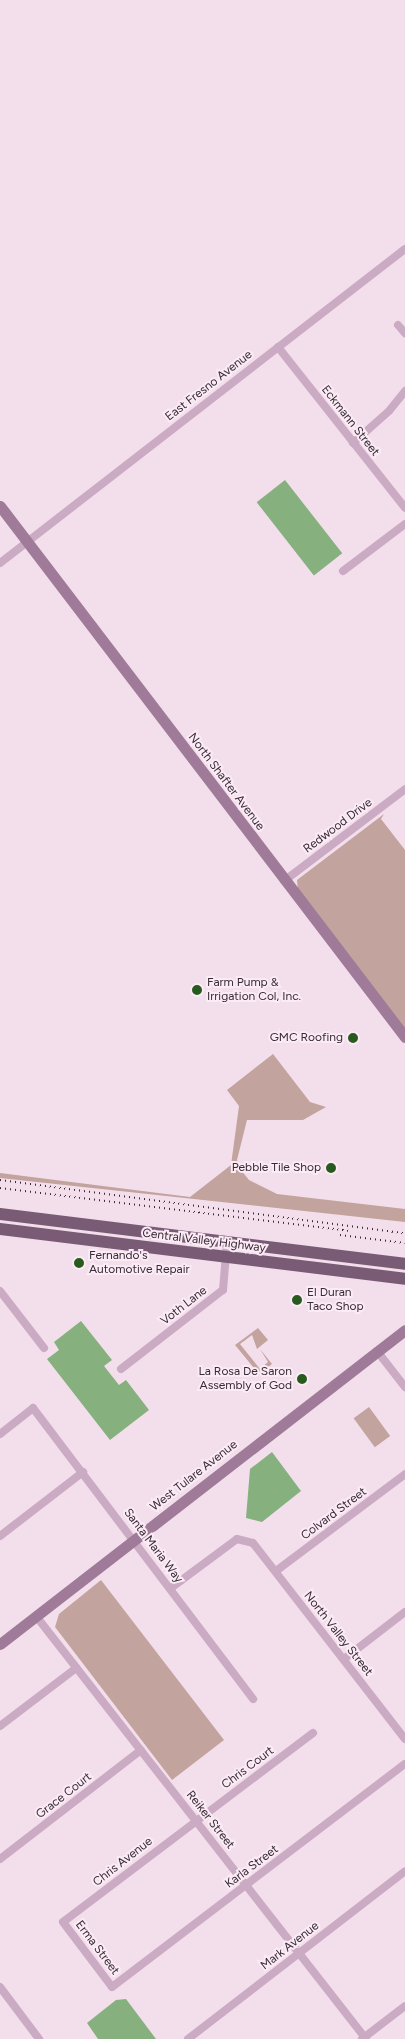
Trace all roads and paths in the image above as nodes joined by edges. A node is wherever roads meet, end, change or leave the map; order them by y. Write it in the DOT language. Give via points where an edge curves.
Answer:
graph roads {
  1 [pos="405,249"];
  2 [pos="398,325"];
  3 [pos="405,334"];
  4 [pos="278,348"];
  5 [pos="405,391"];
  6 [pos="353,442"];
  7 [pos="0,506"];
  8 [pos="405,508"];
  9 [pos="405,524"];
  10 [pos="27,542"];
  11 [pos="0,562"];
  12 [pos="343,571"];
  13 [pos="405,789"];
  14 [pos="284,882"];
  15 [pos="405,1037"];
  16 [pos="0,1214"];
  17 [pos="0,1229"];
  18 [pos="226,1242"];
  19 [pos="224,1257"];
  20 [pos="405,1264"];
  21 [pos="405,1280"];
  22 [pos="0,1291"];
  23 [pos="405,1330"];
  24 [pos="44,1348"];
  25 [pos="377,1351"];
  26 [pos="121,1369"];
  27 [pos="405,1387"];
  28 [pos="0,1434"];
  29 [pos="83,1472"];
  30 [pos="405,1474"];
  31 [pos="0,1536"];
  32 [pos="135,1539"];
  33 [pos="276,1571"];
  34 [pos="171,1588"];
  35 [pos="405,1612"];
  36 [pos="36,1616"];
  37 [pos="0,1644"];
  38 [pos="344,1660"];
  39 [pos="76,1668"];
  40 [pos="252,1699"];
  41 [pos="0,1726"];
  42 [pos="313,1733"];
  43 [pos="405,1739"];
  44 [pos="141,1750"];
  45 [pos="405,1764"];
  46 [pos="196,1820"];
  47 [pos="0,1859"];
  48 [pos="405,1871"];
  49 [pos="246,1885"];
  50 [pos="64,1922"];
  51 [pos="300,1952"];
  52 [pos="0,1987"];
  53 [pos="112,1987"];
  54 [pos="405,2006"];
  55 [pos="364,2038"];
  56 [pos="39,2039"];
  57 [pos="188,2039"];
  1 -- 4 [label="street, East Fresno Avenue"];
  2 -- 3 [label="street"];
  4 -- 6 [label="street, Eckmann Street"];
  4 -- 10 [label="street, East Fresno Avenue"];
  5 -- 6 [label="street" via="389,411"];
  6 -- 8 [label="street, Eckmann Street"];
  7 -- 10 [label="main road, North Shafter Avenue"];
  9 -- 12 [label="street"];
  10 -- 11 [label="street, East Fresno Avenue"];
  10 -- 14 [label="main road, North Shafter Avenue"];
  13 -- 14 [label="street, Redwood Drive"];
  14 -- 15 [label="main road, North Shafter Avenue"];
  16 -- 18 [label="main road, Central Valley Highway"];
  17 -- 19 [label="main road, Central Valley Highway"];
  18 -- 19 [label="street, Voth Lane"];
  18 -- 20 [label="main road, Central Valley Highway"];
  19 -- 21 [label="main road, Central Valley Highway"];
  19 -- 26 [label="street, Voth Lane" via="223,1290"];
  22 -- 24 [label="street"];
  23 -- 25 [label="main road, West Tulare Avenue"];
  25 -- 27 [label="street"];
  25 -- 32 [label="main road, West Tulare Avenue"];
  28 -- 29 [label="street, Santa Maria Way" via="33,1408"];
  29 -- 31 [label="street"];
  29 -- 32 [label="street, Santa Maria Way"];
  30 -- 33 [label="street, Colvard Street"];
  32 -- 34 [label="street, Santa Maria Way"];
  32 -- 36 [label="main road, West Tulare Avenue"];
  33 -- 34 [label="street, North Valley Street" via="253,1543 237,1539"];
  33 -- 38 [label="street, North Valley Street"];
  34 -- 40 [label="street, Santa Maria Way"];
  35 -- 38 [label="street"];
  36 -- 37 [label="main road, West Tulare Avenue"];
  36 -- 39 [label="street, Reiker Street"];
  38 -- 43 [label="street, North Valley Street"];
  39 -- 41 [label="street"];
  39 -- 44 [label="street, Reiker Street"];
  42 -- 46 [label="street, Chris Court"];
  44 -- 46 [label="street, Reiker Street"];
  44 -- 47 [label="street, Grace Court"];
  45 -- 49 [label="street, Karla Street"];
  46 -- 49 [label="street, Reiker Street"];
  46 -- 50 [label="street, Chris Avenue"];
  48 -- 51 [label="street, Mark Avenue"];
  49 -- 51 [label="street, Reiker Street"];
  49 -- 53 [label="street, Karla Street"];
  50 -- 53 [label="street, Erma Street"];
  51 -- 55 [label="street, Reiker Street"];
  51 -- 57 [label="street, Mark Avenue"];
  52 -- 56 [label="street"];
  54 -- 55 [label="street"];
}
